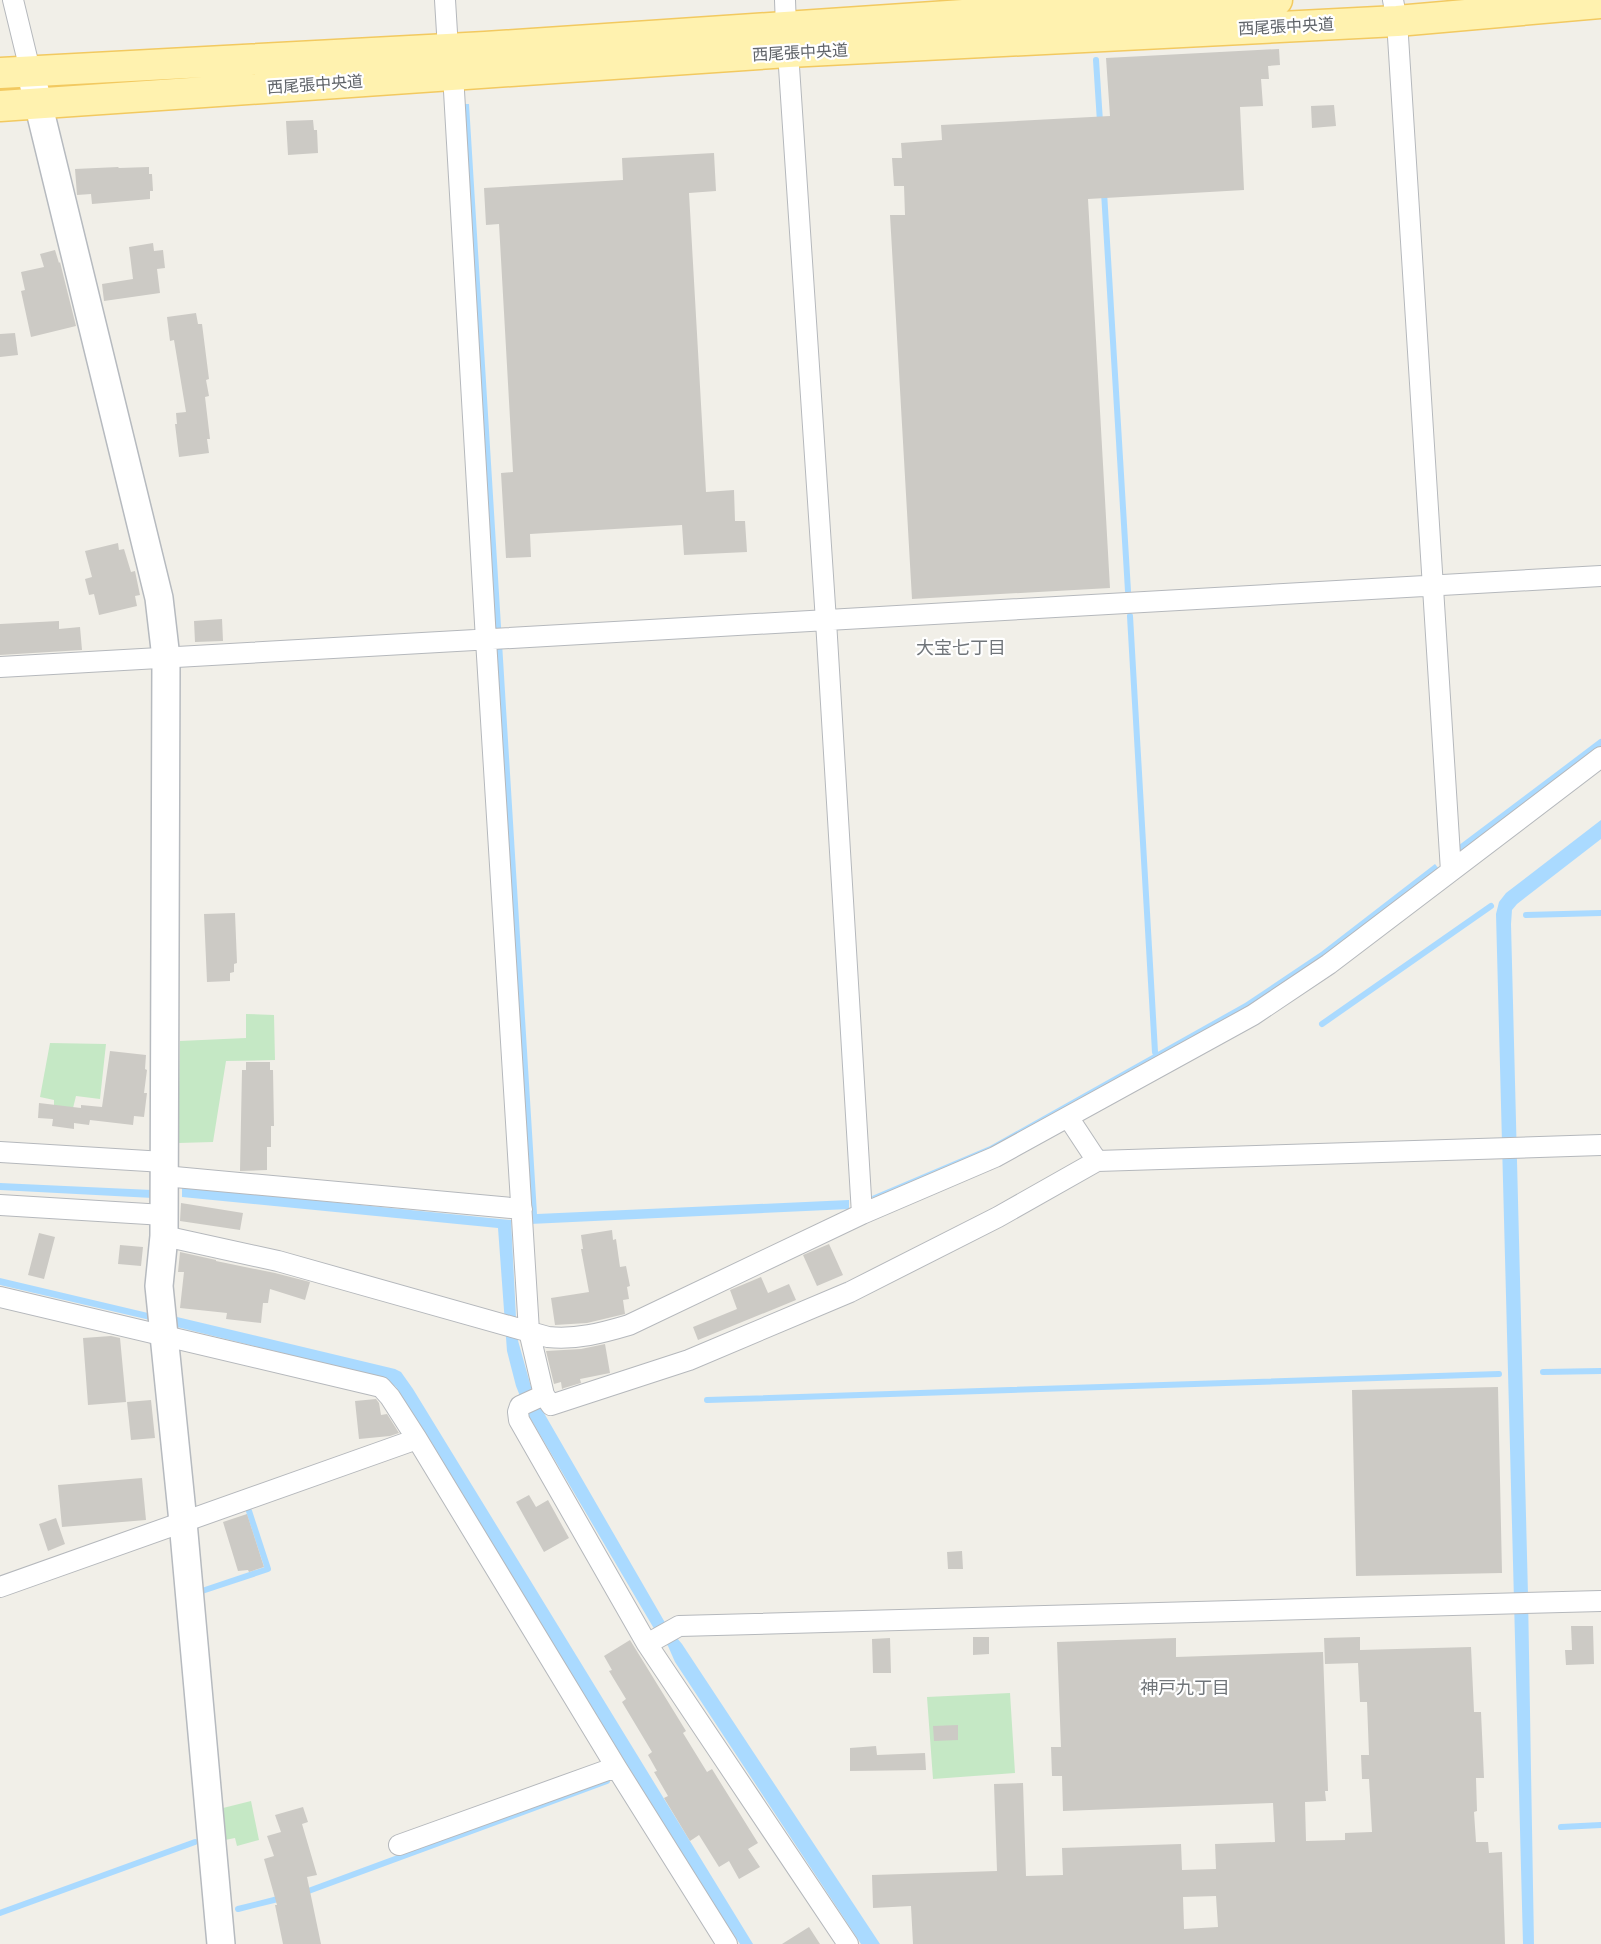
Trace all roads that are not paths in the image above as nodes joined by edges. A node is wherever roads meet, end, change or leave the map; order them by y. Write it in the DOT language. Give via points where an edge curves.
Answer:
graph roads {
  1 [pos="13,0"];
  2 [pos="445,0"];
  3 [pos="1277,0"];
  4 [pos="1601,3"];
  5 [pos="1395,10"];
  6 [pos="786,26"];
  7 [pos="450,62"];
  8 [pos="30,70"];
  9 [pos="0,73"];
  10 [pos="37,104"];
  11 [pos="0,106"];
  12 [pos="1601,576"];
  13 [pos="1433,584"];
  14 [pos="826,621"];
  15 [pos="486,640"];
  16 [pos="166,658"];
  17 [pos="0,667"];
  18 [pos="1601,758"];
  19 [pos="1451,871"];
  20 [pos="1068,1117"];
  21 [pos="1601,1144"];
  22 [pos="0,1152"];
  23 [pos="1097,1161"];
  24 [pos="164,1169"];
  25 [pos="0,1205"];
  26 [pos="522,1209"];
  27 [pos="862,1214"];
  28 [pos="164,1226"];
  29 [pos="0,1297"];
  30 [pos="526,1330"];
  31 [pos="165,1334"];
  32 [pos="542,1396"];
  33 [pos="417,1439"];
  34 [pos="183,1522"];
  35 [pos="0,1587"];
  36 [pos="1601,1601"];
  37 [pos="651,1641"];
  38 [pos="616,1767"];
  39 [pos="399,1845"];
  40 [pos="221,1944"];
  41 [pos="726,1944"];
  42 [pos="848,1944"];
  1 -- 8 [label="street"];
  2 -- 7 [label="street"];
  3 -- 6 [label="main road, 西尾張中央道" via="1082,7"];
  4 -- 5 [label="main road, 西尾張中央道"];
  5 -- 6 [label="main road, 西尾張中央道"];
  5 -- 13 [label="street"];
  6 -- 7 [label="main road, 西尾張中央道"];
  6 -- 14 [label="street"];
  7 -- 8 [label="main road, 西尾張中央道"];
  7 -- 10 [label="main road, 西尾張中央道"];
  7 -- 15 [label="street"];
  8 -- 9 [label="main road, 西尾張中央道"];
  8 -- 10 [label="street"];
  10 -- 11 [label="main road, 西尾張中央道"];
  10 -- 16 [label="street" via="159,598"];
  12 -- 13 [label="street"];
  13 -- 14 [label="street"];
  13 -- 19 [label="street"];
  14 -- 15 [label="street"];
  14 -- 27 [label="street"];
  15 -- 16 [label="street"];
  15 -- 26 [label="street"];
  16 -- 17 [label="street"];
  16 -- 24 [label="street"];
  18 -- 19 [label="street"];
  19 -- 20 [label="street" via="1329,964 1253,1015"];
  20 -- 23 [label="street"];
  20 -- 27 [label="street" via="995,1157"];
  21 -- 23 [label="street"];
  22 -- 24 [label="street"];
  23 -- 32 [label="street" via="940,1248 850,1292 689,1360 551,1405"];
  24 -- 26 [label="street"];
  24 -- 28 [label="street"];
  25 -- 28 [label="street"];
  26 -- 30 [label="street"];
  27 -- 30 [label="street" via="629,1325 565,1339"];
  28 -- 30 [label="street"];
  28 -- 31 [label="street" via="159,1287"];
  29 -- 31 [label="street"];
  30 -- 32 [label="street"];
  31 -- 33 [label="street" via="381,1387"];
  31 -- 34 [label="street"];
  32 -- 37 [label="street" via="520,1406 519,1420"];
  33 -- 34 [label="street"];
  33 -- 38 [label="street"];
  34 -- 35 [label="street"];
  34 -- 40 [label="street"];
  36 -- 37 [label="street" via="679,1626"];
  37 -- 42 [label="street"];
  38 -- 39 [label="street"];
  38 -- 41 [label="street"];
}
